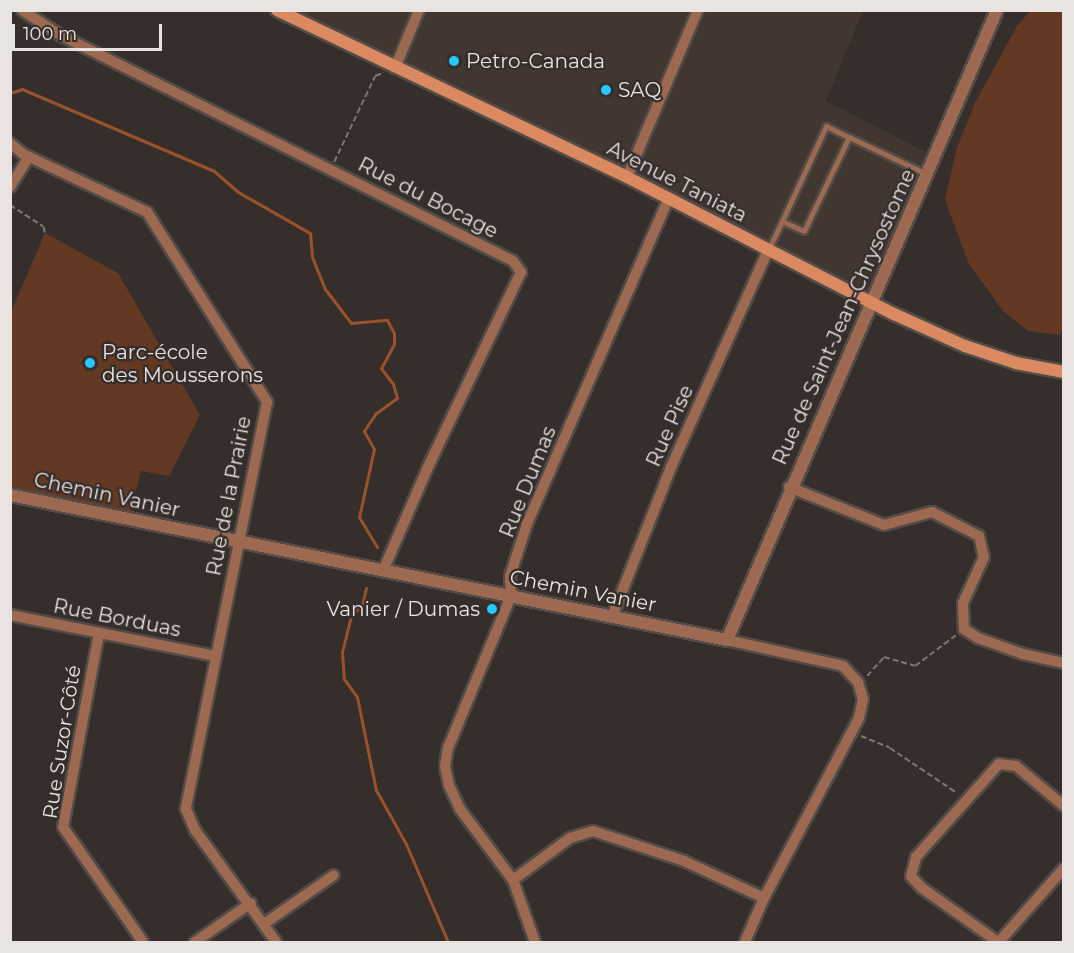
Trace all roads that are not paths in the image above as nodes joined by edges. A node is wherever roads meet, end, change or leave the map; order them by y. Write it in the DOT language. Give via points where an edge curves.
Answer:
graph roads {
  1 [pos="22,10"];
  2 [pos="278,10"];
  3 [pos="419,10"];
  4 [pos="698,10"];
  5 [pos="997,10"];
  6 [pos="395,68"];
  7 [pos="849,137"];
  8 [pos="10,143"];
  9 [pos="29,157"];
  10 [pos="928,175"];
  11 [pos="627,177"];
  12 [pos="10,187"];
  13 [pos="669,198"];
  14 [pos="782,221"];
  15 [pos="767,252"];
  16 [pos="872,304"];
  17 [pos="1064,372"];
  18 [pos="789,487"];
  19 [pos="10,495"];
  20 [pos="238,542"];
  21 [pos="383,571"];
  22 [pos="511,596"];
  23 [pos="10,615"];
  24 [pos="612,617"];
  25 [pos="99,633"];
  26 [pos="727,640"];
  27 [pos="216,656"];
  28 [pos="1064,663"];
  29 [pos="1064,806"];
  30 [pos="1064,868"];
  31 [pos="334,875"];
  32 [pos="513,880"];
  33 [pos="764,898"];
  34 [pos="251,903"];
  35 [pos="264,924"];
  36 [pos="143,942"];
  37 [pos="195,942"];
  38 [pos="276,942"];
  39 [pos="535,942"];
  40 [pos="745,942"];
  41 [pos="999,942"];
  1 -- 21 [label="street, Rue du Bocage" via="60,34 513,261 521,272"];
  2 -- 6 [label="main road, Avenue Taniata"];
  3 -- 6 [label="street"];
  4 -- 11 [label="street"];
  5 -- 10 [label="street, Rue de Saint-Jean-Chrysostome"];
  6 -- 11 [label="main road, Avenue Taniata"];
  7 -- 10 [label="lane"];
  7 -- 14 [label="lane" via="804,231"];
  7 -- 14 [label="lane" via="826,126"];
  8 -- 9 [label="street, Rue de la Prairie"];
  9 -- 12 [label="street"];
  9 -- 20 [label="street, Rue de la Prairie" via="147,212 267,402"];
  10 -- 16 [label="street, Rue de Saint-Jean-Chrysostome"];
  11 -- 13 [label="main road, Avenue Taniata"];
  13 -- 15 [label="main road, Avenue Taniata"];
  13 -- 22 [label="street, Rue Dumas" via="527,524 510,576"];
  14 -- 15 [label="lane"];
  15 -- 16 [label="main road, Avenue Taniata"];
  15 -- 24 [label="street, Rue Pise" via="671,467"];
  16 -- 17 [label="main road, Avenue Taniata" via="965,346 1016,363"];
  16 -- 18 [label="street, Rue de Saint-Jean-Chrysostome"];
  18 -- 26 [label="street, Rue de Saint-Jean-Chrysostome"];
  18 -- 28 [label="street" via="884,525 932,512 979,537 984,557 963,603 964,629 1023,654"];
  19 -- 20 [label="street, Chemin Vanier"];
  20 -- 21 [label="street, Chemin Vanier"];
  20 -- 27 [label="street, Rue de la Prairie"];
  21 -- 22 [label="street, Chemin Vanier"];
  22 -- 24 [label="street, Chemin Vanier"];
  22 -- 32 [label="street, Rue Dumas" via="448,748 445,766 460,809"];
  23 -- 25 [label="street, Rue Borduas"];
  24 -- 26 [label="street, Chemin Vanier"];
  25 -- 27 [label="street, Rue Borduas"];
  25 -- 36 [label="street, Rue Suzor-Côté" via="63,827"];
  26 -- 33 [label="street, Chemin Vanier" via="843,666 858,682 864,699 852,732"];
  27 -- 34 [label="street, Rue de la Prairie" via="186,809 195,830"];
  29 -- 41 [label="street" via="1016,766 999,764 916,857 911,876 922,888"];
  30 -- 41 [label="street"];
  31 -- 35 [label="street"];
  32 -- 33 [label="street" via="570,838 593,831 684,861"];
  32 -- 39 [label="street, Rue Dumas"];
  33 -- 40 [label="street"];
  34 -- 35 [label="street, Rue de la Prairie"];
  34 -- 37 [label="street"];
  35 -- 38 [label="street, Rue de la Prairie"];
}
